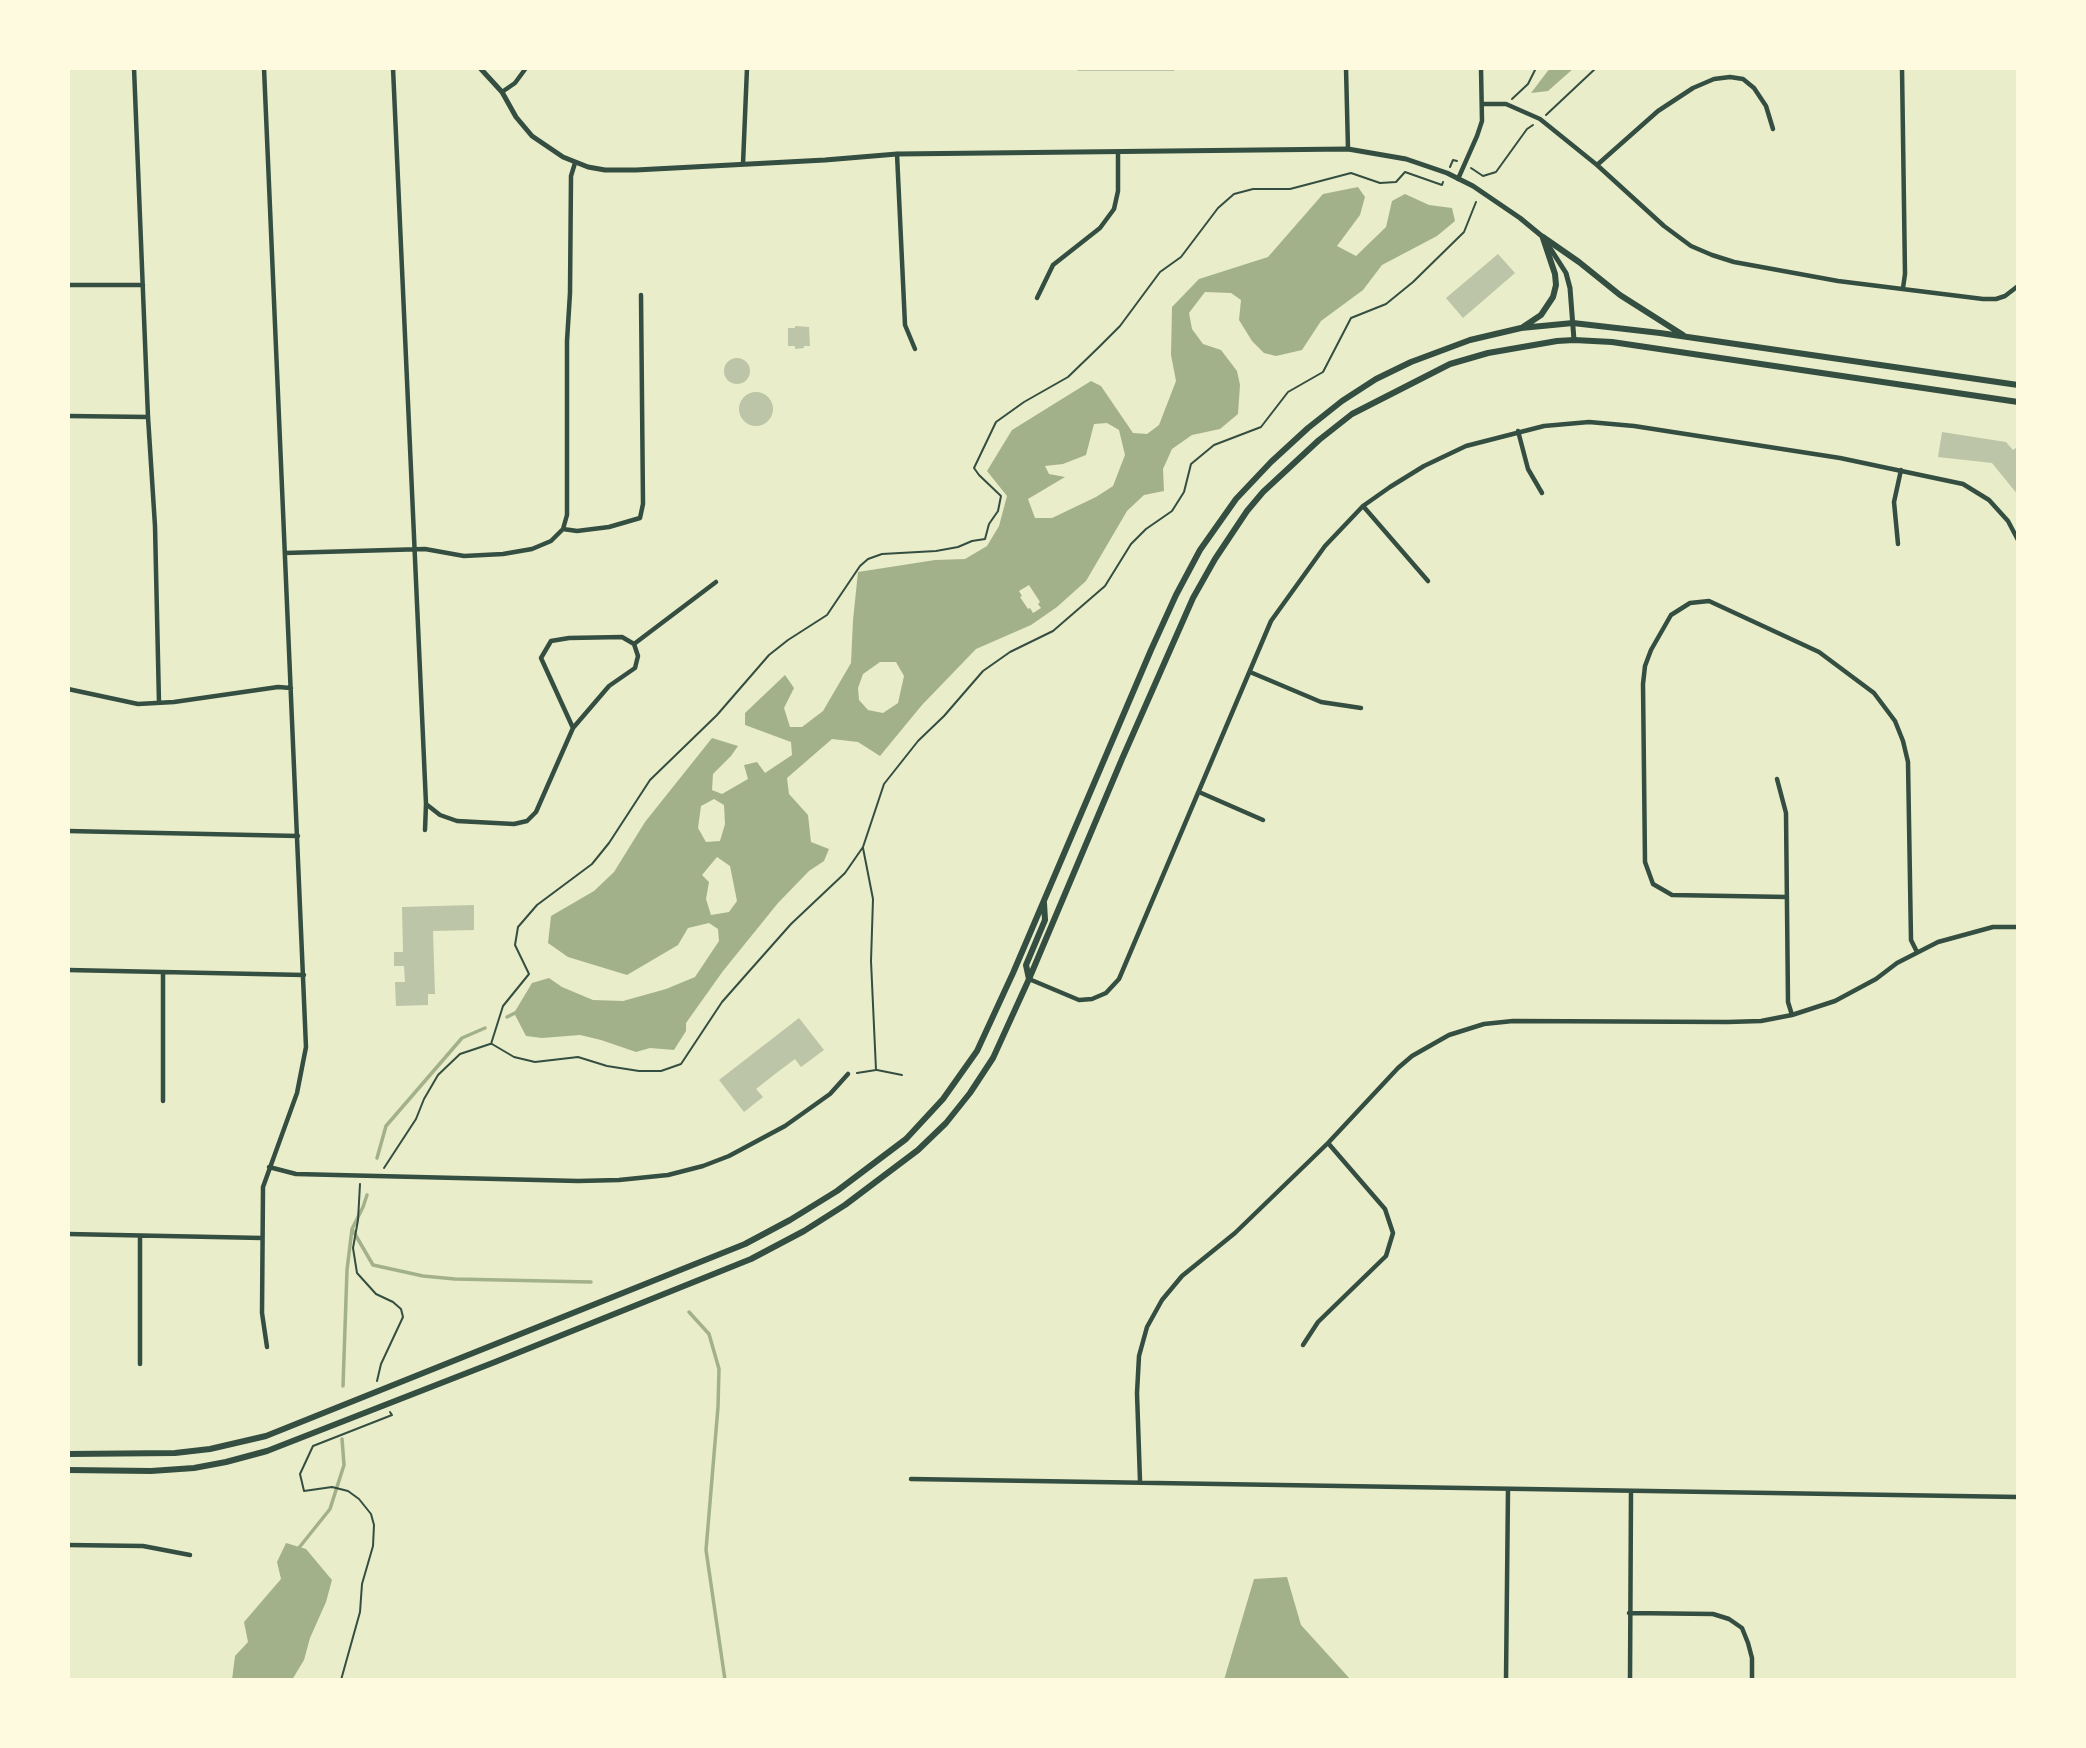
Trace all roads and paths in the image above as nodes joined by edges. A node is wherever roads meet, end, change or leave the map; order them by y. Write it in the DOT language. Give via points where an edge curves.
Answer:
graph roads {
  1 [pos="134,68"];
  2 [pos="264,68"];
  3 [pos="393,68"];
  4 [pos="480,68"];
  5 [pos="526,68"];
  6 [pos="747,68"];
  7 [pos="1078,68"];
  8 [pos="1174,68"];
  9 [pos="1346,68"];
  10 [pos="1481,68"];
  11 [pos="1536,68"];
  12 [pos="1596,68"];
  13 [pos="1902,68"];
  14 [pos="502,92"];
  15 [pos="1482,104"];
  16 [pos="1506,104"];
  17 [pos="1540,119"];
  18 [pos="1773,129"];
  19 [pos="1348,149"];
  20 [pos="1118,152"];
  21 [pos="897,154"];
  22 [pos="575,163"];
  23 [pos="743,164"];
  24 [pos="1465,164"];
  25 [pos="1597,164"];
  26 [pos="1447,173"];
  27 [pos="1458,179"];
  28 [pos="1476,202"];
  29 [pos="1543,237"];
  30 [pos="68,285"];
  31 [pos="143,285"];
  32 [pos="2018,286"];
  33 [pos="1903,288"];
  34 [pos="641,295"];
  35 [pos="1037,298"];
  36 [pos="1573,323"];
  37 [pos="1521,328"];
  38 [pos="1688,337"];
  39 [pos="1574,340"];
  40 [pos="915,349"];
  41 [pos="2018,385"];
  42 [pos="2018,402"];
  43 [pos="68,416"];
  44 [pos="148,417"];
  45 [pos="1518,431"];
  46 [pos="1901,470"];
  47 [pos="1542,493"];
  48 [pos="1363,506"];
  49 [pos="563,529"];
  50 [pos="2018,540"];
  51 [pos="1898,544"];
  52 [pos="414,549"];
  53 [pos="285,553"];
  54 [pos="1428,581"];
  55 [pos="716,582"];
  56 [pos="634,644"];
  57 [pos="1250,672"];
  58 [pos="291,688"];
  59 [pos="68,689"];
  60 [pos="159,703"];
  61 [pos="1361,708"];
  62 [pos="573,727"];
  63 [pos="1777,779"];
  64 [pos="1199,792"];
  65 [pos="426,804"];
  66 [pos="1263,820"];
  67 [pos="425,830"];
  68 [pos="68,831"];
  69 [pos="298,836"];
  70 [pos="863,847"];
  71 [pos="1787,897"];
  72 [pos="1044,901"];
  73 [pos="2018,927"];
  74 [pos="1917,952"];
  75 [pos="68,970"];
  76 [pos="163,973"];
  77 [pos="304,975"];
  78 [pos="1029,979"];
  79 [pos="1792,1015"];
  80 [pos="491,1044"];
  81 [pos="876,1070"];
  82 [pos="848,1074"];
  83 [pos="902,1075"];
  84 [pos="163,1101"];
  85 [pos="1328,1143"];
  86 [pos="269,1167"];
  87 [pos="381,1176"];
  88 [pos="360,1188"];
  89 [pos="68,1234"];
  90 [pos="140,1236"];
  91 [pos="262,1238"];
  92 [pos="1303,1345"];
  93 [pos="267,1347"];
  94 [pos="140,1364"];
  95 [pos="378,1384"];
  96 [pos="392,1415"];
  97 [pos="68,1454"];
  98 [pos="68,1470"];
  99 [pos="911,1479"];
  100 [pos="1140,1481"];
  101 [pos="1508,1489"];
  102 [pos="1631,1491"];
  103 [pos="2018,1497"];
  104 [pos="68,1545"];
  105 [pos="190,1555"];
  106 [pos="1629,1613"];
  107 [pos="341,1680"];
  108 [pos="1506,1680"];
  109 [pos="1630,1680"];
  110 [pos="1752,1680"];
  1 -- 31 [label="street"];
  2 -- 53 [label="street"];
  3 -- 52 [label="street"];
  4 -- 14 [label="street"];
  5 -- 14 [label="street"];
  6 -- 23 [label="street"];
  7 -- 8 [label="street"];
  9 -- 19 [label="street"];
  10 -- 15 [label="street"];
  11 -- 16 [label="path" via="1528,84"];
  12 -- 17 [label="path"];
  13 -- 33 [label="street"];
  14 -- 22 [label="street" via="532,136"];
  15 -- 16 [label="street"];
  15 -- 24 [label="street" via="1478,136"];
  16 -- 17 [label="street"];
  17 -- 24 [label="path" via="1527,129 1496,172 1483,176"];
  17 -- 25 [label="street"];
  18 -- 25 [label="street" via="1754,88 1743,79 1714,79 1658,111"];
  19 -- 20 [label="street"];
  19 -- 26 [label="street" via="1406,159"];
  20 -- 21 [label="street"];
  20 -- 35 [label="street" via="1114,209 1100,228 1053,265"];
  21 -- 23 [label="street"];
  21 -- 40 [label="street" via="905,325"];
  22 -- 23 [label="street" via="604,170"];
  22 -- 49 [label="street" via="571,176 567,515"];
  24 -- 26 [label="path" via="1453,160"];
  24 -- 27 [label="street"];
  25 -- 33 [label="street" via="1670,231 1712,255 1838,281"];
  26 -- 27 [label="street"];
  26 -- 80 [label="path" via="1442,185 1405,172 1396,182 1380,183 1351,173 1290,189 1253,189 1234,194 1218,208 1181,257 1160,272 1120,326 1068,377 996,422 974,468 1001,496 985,539 936,551 868,559 827,615 769,655 717,715 650,780 592,864 537,905 518,927 515,944 529,974 503,1006"];
  27 -- 29 [label="street"];
  28 -- 70 [label="path" via="1464,232 1413,282 1386,304 1351,318 1323,372 1288,391 1261,427 1214,445 1191,464 1184,492 1172,510 1131,544 1105,586 1053,631 983,671 884,784"];
  29 -- 36 [label="street" via="1566,273"];
  29 -- 37 [label="main road" via="1556,285 1541,315"];
  29 -- 38 [label="main road" via="1620,295"];
  30 -- 31 [label="street"];
  31 -- 44 [label="street"];
  32 -- 33 [label="street" via="1996,299"];
  34 -- 49 [label="street" via="640,518 609,527"];
  36 -- 37 [label="main road"];
  36 -- 38 [label="main road"];
  36 -- 39 [label="street"];
  37 -- 72 [label="main road" via="1470,340 1376,379 1308,428 1236,499 1176,595"];
  38 -- 41 [label="main road"];
  39 -- 42 [label="main road"];
  39 -- 78 [label="main road" via="1488,353 1420,377 1344,421 1283,472 1247,511 1193,598"];
  43 -- 44 [label="street"];
  44 -- 60 [label="street"];
  45 -- 46 [label="street" via="1588,422 1634,426"];
  45 -- 47 [label="street" via="1528,469"];
  45 -- 48 [label="street" via="1466,446"];
  46 -- 50 [label="street" via="1972,489 2008,521"];
  46 -- 51 [label="street" via="1894,502"];
  48 -- 54 [label="street"];
  48 -- 57 [label="street" via="1325,546 1271,621"];
  49 -- 52 [label="street" via="551,541 532,549 503,554 464,556"];
  52 -- 53 [label="street"];
  52 -- 65 [label="street"];
  53 -- 58 [label="street"];
  55 -- 56 [label="street"];
  56 -- 62 [label="street" via="635,668 609,686"];
  56 -- 62 [label="street" via="622,637 551,641 541,658"];
  57 -- 61 [label="street" via="1321,702"];
  57 -- 64 [label="street"];
  58 -- 60 [label="street"];
  58 -- 69 [label="street"];
  59 -- 60 [label="street" via="138,704"];
  62 -- 65 [label="street" via="536,812 527,821 457,821"];
  63 -- 71 [label="street" via="1786,813"];
  64 -- 66 [label="street"];
  64 -- 78 [label="street" via="1119,979 1093,999 1073,999"];
  65 -- 67 [label="street"];
  68 -- 69 [label="street"];
  69 -- 77 [label="street"];
  70 -- 80 [label="path" via="845,873 791,924 722,1002 681,1064 661,1071 639,1071 578,1057 535,1062"];
  70 -- 81 [label="path" via="873,899"];
  71 -- 74 [label="street" via="1672,895 1653,884 1645,862 1645,666 1671,615 1690,603 1709,601 1819,652 1874,693 1895,721 1908,762 1911,940"];
  71 -- 79 [label="street"];
  72 -- 78 [label="main road" via="1045,920 1026,965"];
  72 -- 97 [label="main road" via="977,1051 943,1099 906,1139 790,1220 715,1256 266,1436 175,1453"];
  73 -- 74 [label="street" via="1966,934"];
  74 -- 79 [label="street" via="1835,1001"];
  75 -- 76 [label="street"];
  76 -- 77 [label="street"];
  76 -- 84 [label="street"];
  77 -- 86 [label="street" via="304,1063"];
  78 -- 98 [label="main road" via="993,1058 946,1123 845,1205 751,1259 267,1451 194,1468"];
  79 -- 85 [label="street" via="1728,1022 1484,1024 1449,1035 1412,1055"];
  80 -- 87 [label="path" via="460,1054 438,1075"];
  81 -- 82 [label="path"];
  81 -- 83 [label="path"];
  82 -- 87 [label="street" via="830,1094 785,1126 729,1157 668,1175 586,1181"];
  85 -- 92 [label="street" via="1385,1209 1393,1233 1386,1256 1318,1322"];
  85 -- 100 [label="street" via="1182,1276 1147,1326 1137,1393"];
  86 -- 87 [label="street" via="296,1174"];
  86 -- 91 [label="street"];
  88 -- 95 [label="path" via="353,1248 357,1273 376,1294 401,1309 403,1317 381,1364"];
  89 -- 90 [label="street"];
  90 -- 91 [label="street"];
  90 -- 94 [label="street"];
  91 -- 93 [label="street"];
  96 -- 107 [label="path" via="313,1446 300,1474 304,1491 332,1487 359,1499 374,1525 360,1612"];
  99 -- 100 [label="street"];
  100 -- 101 [label="street"];
  101 -- 102 [label="street"];
  101 -- 108 [label="street"];
  102 -- 103 [label="street"];
  102 -- 106 [label="street"];
  104 -- 105 [label="street" via="143,1546"];
  106 -- 109 [label="street"];
  106 -- 110 [label="street" via="1713,1614 1729,1619 1742,1628 1748,1643"];
}
